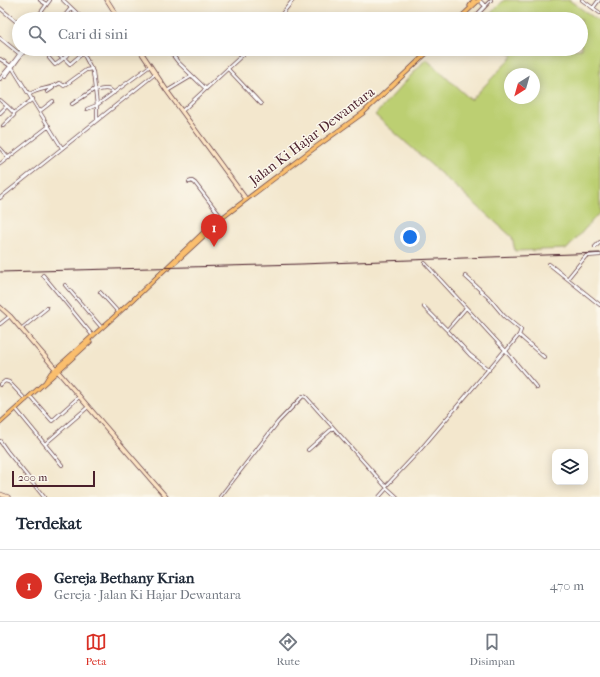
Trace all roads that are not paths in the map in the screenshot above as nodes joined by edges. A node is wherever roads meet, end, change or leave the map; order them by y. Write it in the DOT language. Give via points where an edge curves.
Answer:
graph roads {
  1 [pos="40,0"];
  2 [pos="50,0"];
  3 [pos="63,0"];
  4 [pos="107,0"];
  5 [pos="293,0"];
  6 [pos="474,0"];
  7 [pos="492,0"];
  8 [pos="582,0"];
  9 [pos="599,0"];
  10 [pos="480,1"];
  11 [pos="46,4"];
  12 [pos="484,6"];
  13 [pos="0,8"];
  14 [pos="71,8"];
  15 [pos="593,8"];
  16 [pos="41,12"];
  17 [pos="68,12"];
  18 [pos="75,12"];
  19 [pos="115,12"];
  20 [pos="284,12"];
  21 [pos="467,12"];
  22 [pos="468,12"];
  23 [pos="478,12"];
  24 [pos="600,13"];
  25 [pos="12,18"];
  26 [pos="0,38"];
  27 [pos="12,48"];
  28 [pos="20,56"];
  29 [pos="60,56"];
  30 [pos="79,56"];
  31 [pos="85,56"];
  32 [pos="144,56"];
  33 [pos="173,56"];
  34 [pos="242,56"];
  35 [pos="424,56"];
  36 [pos="49,58"];
  37 [pos="64,58"];
  38 [pos="0,59"];
  39 [pos="10,66"];
  40 [pos="150,66"];
  41 [pos="228,69"];
  42 [pos="92,70"];
  43 [pos="154,73"];
  44 [pos="192,76"];
  45 [pos="5,77"];
  46 [pos="0,78"];
  47 [pos="53,88"];
  48 [pos="206,89"];
  49 [pos="95,90"];
  50 [pos="167,91"];
  51 [pos="47,92"];
  52 [pos="114,93"];
  53 [pos="30,94"];
  54 [pos="33,99"];
  55 [pos="0,100"];
  56 [pos="53,101"];
  57 [pos="72,104"];
  58 [pos="261,104"];
  59 [pos="97,105"];
  60 [pos="7,106"];
  61 [pos="87,109"];
  62 [pos="40,111"];
  63 [pos="182,111"];
  64 [pos="0,113"];
  65 [pos="14,113"];
  66 [pos="97,119"];
  67 [pos="3,126"];
  68 [pos="49,126"];
  69 [pos="0,148"];
  70 [pos="62,148"];
  71 [pos="9,158"];
  72 [pos="0,164"];
  73 [pos="189,182"];
  74 [pos="0,198"];
  75 [pos="246,199"];
  76 [pos="221,219"];
  77 [pos="600,242"];
  78 [pos="596,247"];
  79 [pos="600,255"];
  80 [pos="425,263"];
  81 [pos="550,264"];
  82 [pos="42,275"];
  83 [pos="466,276"];
  84 [pos="568,278"];
  85 [pos="65,285"];
  86 [pos="100,292"];
  87 [pos="600,305"];
  88 [pos="0,307"];
  89 [pos="424,307"];
  90 [pos="47,308"];
  91 [pos="466,308"];
  92 [pos="119,312"];
  93 [pos="10,316"];
  94 [pos="0,324"];
  95 [pos="102,328"];
  96 [pos="21,329"];
  97 [pos="447,330"];
  98 [pos="519,335"];
  99 [pos="93,336"];
  100 [pos="505,350"];
  101 [pos="544,357"];
  102 [pos="56,370"];
  103 [pos="489,370"];
  104 [pos="0,385"];
  105 [pos="537,388"];
  106 [pos="30,396"];
  107 [pos="80,396"];
  108 [pos="26,400"];
  109 [pos="88,406"];
  110 [pos="16,408"];
  111 [pos="0,423"];
  112 [pos="333,428"];
  113 [pos="0,441"];
  114 [pos="45,444"];
  115 [pos="308,450"];
  116 [pos="62,465"];
  117 [pos="387,487"];
  118 [pos="0,494"];
  119 [pos="8,497"];
  120 [pos="44,497"];
  121 [pos="166,497"];
  122 [pos="220,497"];
  123 [pos="378,497"];
  124 [pos="397,497"];
  1 -- 11 [label="street"];
  2 -- 11 [label="street"];
  3 -- 14 [label="street"];
  4 -- 19 [label="main road"];
  5 -- 20 [label="street"];
  6 -- 21 [label="main road"];
  7 -- 12 [label="street"];
  8 -- 15 [label="street"];
  9 -- 15 [label="street"];
  10 -- 12 [label="street"];
  10 -- 22 [label="main road"];
  11 -- 16 [label="street"];
  12 -- 23 [label="street"];
  13 -- 25 [label="street"];
  14 -- 17 [label="street"];
  14 -- 18 [label="street"];
  15 -- 24 [label="street"];
  26 -- 27 [label="street"];
  28 -- 39 [label="street"];
  29 -- 37 [label="street"];
  30 -- 37 [label="street" via="70,64"];
  31 -- 42 [label="street"];
  32 -- 40 [label="main road"];
  33 -- 44 [label="street"];
  34 -- 41 [label="street"];
  35 -- 75 [label="main road, Jalan Ki Hajar Dewantara" via="363,113"];
  36 -- 37 [label="street" via="55,65"];
  38 -- 39 [label="street"];
  39 -- 45 [label="street"];
  39 -- 46 [label="street"];
  39 -- 53 [label="street"];
  40 -- 43 [label="main road"];
  40 -- 52 [label="street"];
  41 -- 48 [label="street"];
  41 -- 58 [label="street"];
  42 -- 47 [label="street" via="86,70 64,86 60,83"];
  42 -- 49 [label="street"];
  43 -- 50 [label="main road"];
  43 -- 66 [label="street"];
  44 -- 48 [label="street"];
  44 -- 50 [label="street"];
  47 -- 51 [label="street"];
  47 -- 53 [label="street" via="44,88"];
  48 -- 63 [label="street"];
  49 -- 52 [label="street" via="105,88"];
  49 -- 57 [label="street"];
  49 -- 59 [label="street"];
  50 -- 63 [label="main road"];
  52 -- 59 [label="street"];
  53 -- 54 [label="street"];
  54 -- 62 [label="street"];
  54 -- 65 [label="street"];
  55 -- 60 [label="street"];
  56 -- 62 [label="street"];
  59 -- 61 [label="street"];
  59 -- 66 [label="street"];
  60 -- 64 [label="street"];
  60 -- 65 [label="street"];
  62 -- 68 [label="street"];
  63 -- 75 [label="main road"];
  65 -- 67 [label="street"];
  66 -- 70 [label="street"];
  68 -- 70 [label="street"];
  68 -- 71 [label="street"];
  69 -- 71 [label="street"];
  70 -- 74 [label="street"];
  71 -- 72 [label="street"];
  73 -- 76 [label="street" via="195,183"];
  75 -- 76 [label="main road, Jalan Ki Hajar Dewantara"];
  76 -- 92 [label="main road, Jalan Ki Hajar Dewantara" via="196,239"];
  76 -- 102 [label="main road, Jalan Ki Hajar Dewantara" via="141,296"];
  77 -- 78 [label="street"];
  79 -- 84 [label="street" via="586,256"];
  80 -- 91 [label="street"];
  81 -- 84 [label="street"];
  82 -- 99 [label="street"];
  83 -- 98 [label="street" via="520,330"];
  84 -- 87 [label="street"];
  85 -- 95 [label="street"];
  86 -- 92 [label="street"];
  88 -- 93 [label="main road"];
  89 -- 97 [label="street"];
  90 -- 96 [label="street"];
  91 -- 97 [label="street"];
  91 -- 100 [label="street"];
  92 -- 95 [label="main road, Jalan Ki Hajar Dewantara"];
  93 -- 94 [label="street"];
  93 -- 96 [label="main road"];
  95 -- 99 [label="main road, Jalan Ki Hajar Dewantara"];
  96 -- 102 [label="main road"];
  97 -- 103 [label="street" via="470,355"];
  98 -- 100 [label="street"];
  98 -- 101 [label="street"];
  99 -- 102 [label="main road, Jalan Ki Hajar Dewantara"];
  100 -- 103 [label="street"];
  100 -- 105 [label="street"];
  102 -- 106 [label="main road, Jalan Ki Hajar Dewantara"];
  102 -- 107 [label="main road"];
  103 -- 117 [label="street"];
  104 -- 108 [label="street" via="8,381"];
  106 -- 107 [label="street" via="52,421"];
  106 -- 108 [label="main road, Jalan Ki Hajar Dewantara"];
  107 -- 109 [label="main road"];
  108 -- 110 [label="main road, Jalan Ki Hajar Dewantara"];
  109 -- 114 [label="street"];
  109 -- 121 [label="main road"];
  110 -- 111 [label="main road, Jalan Ki Hajar Dewantara"];
  110 -- 114 [label="street"];
  112 -- 115 [label="street"];
  112 -- 117 [label="street"];
  112 -- 122 [label="street" via="306,397 302,396 278,422"];
  113 -- 120 [label="street"];
  114 -- 116 [label="street"];
  117 -- 123 [label="street"];
  117 -- 124 [label="street"];
  118 -- 119 [label="main road"];
}
